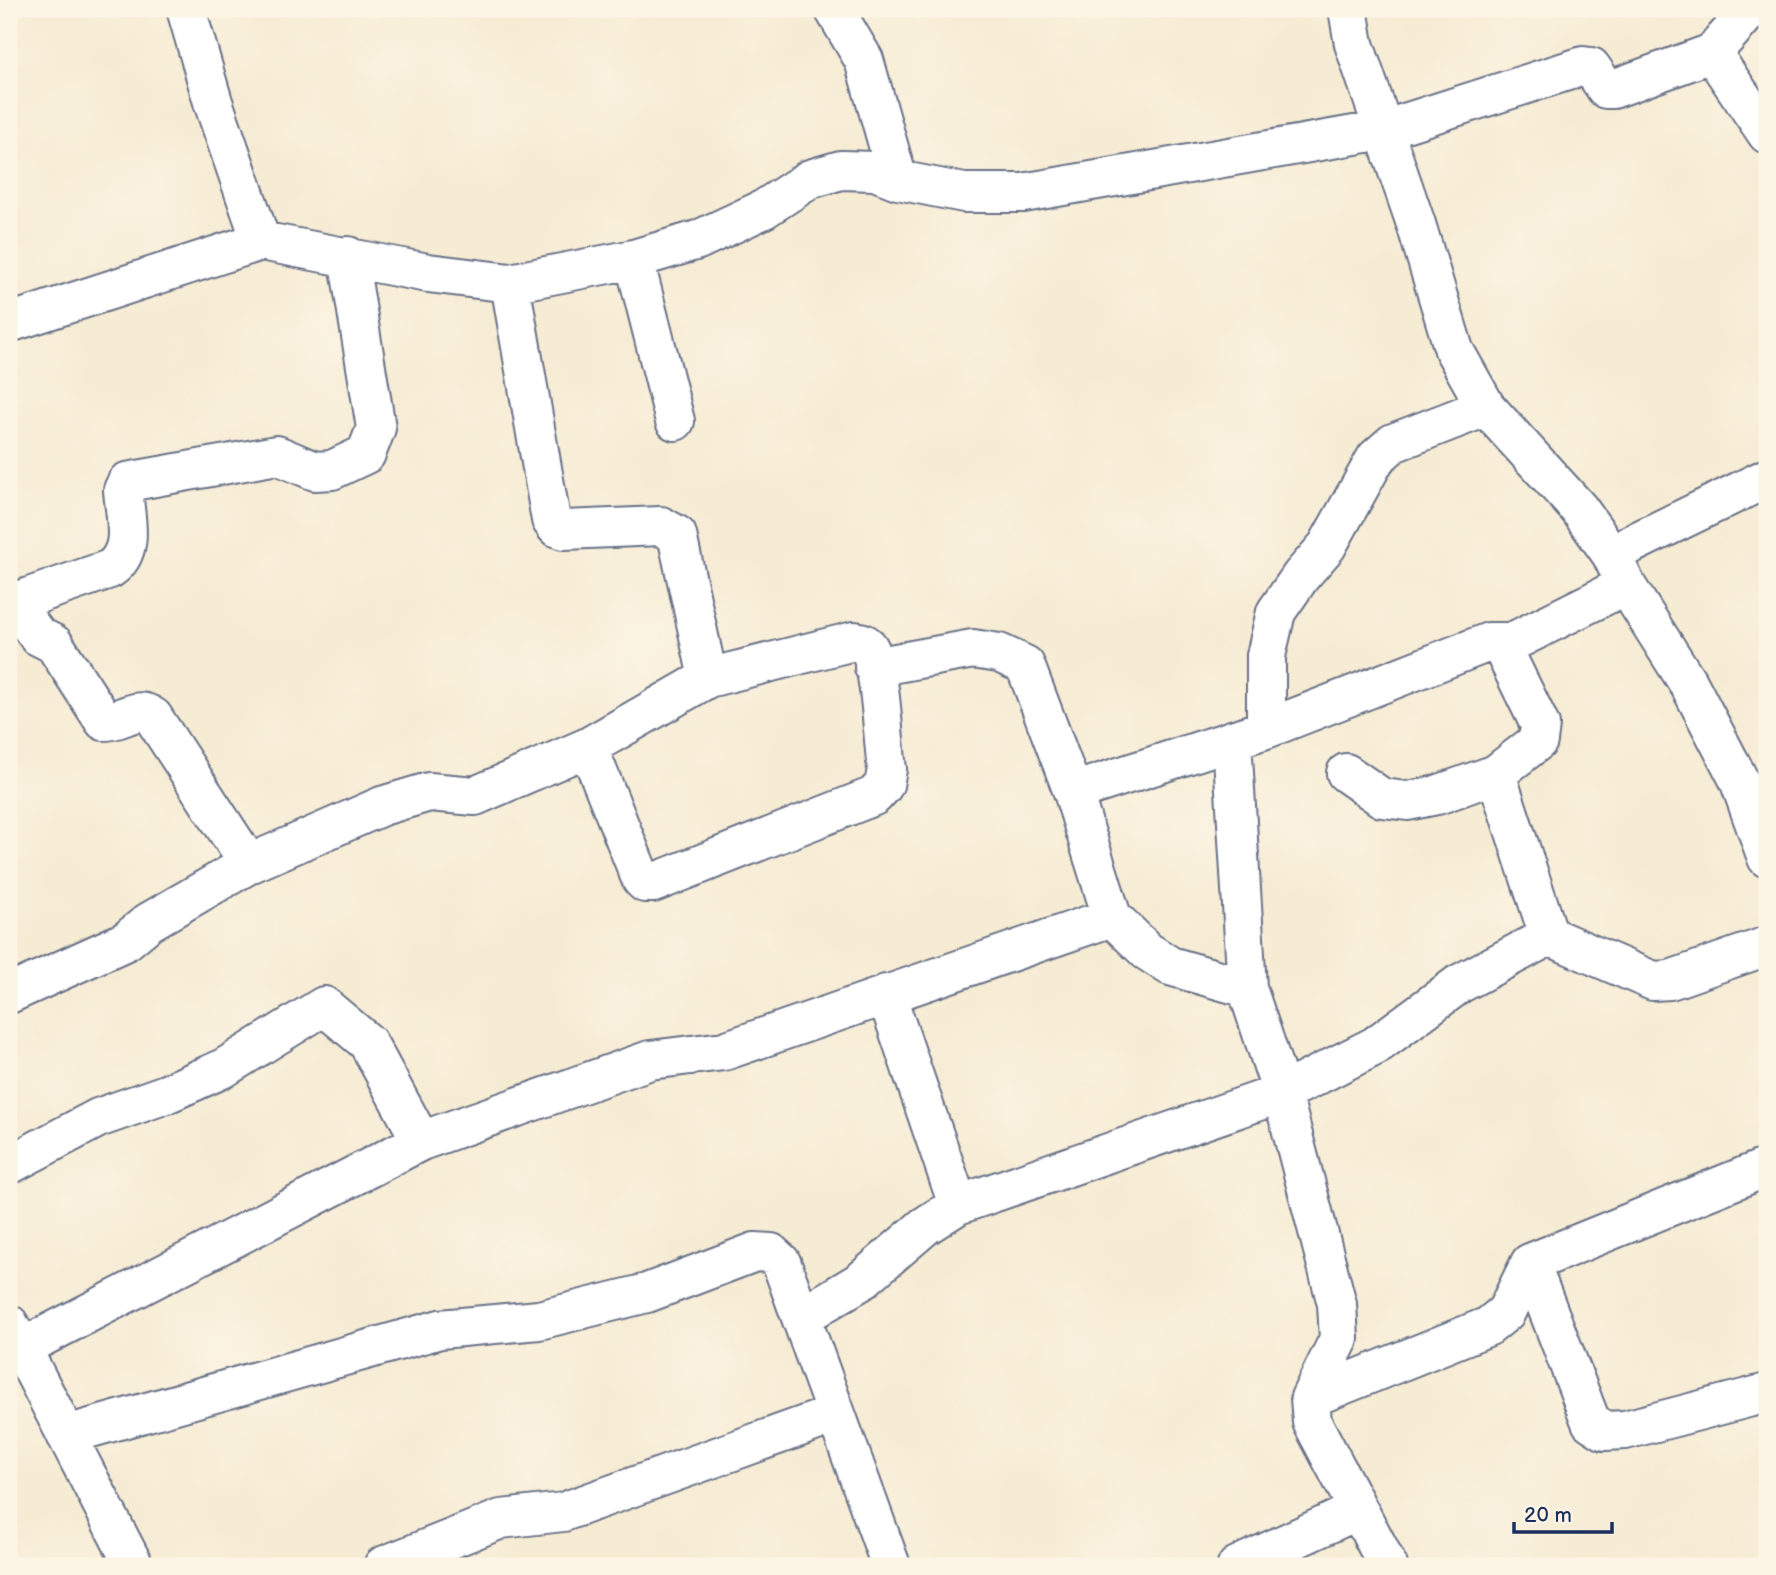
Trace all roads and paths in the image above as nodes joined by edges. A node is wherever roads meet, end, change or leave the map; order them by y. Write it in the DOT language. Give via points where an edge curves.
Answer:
graph roads {
  1 [pos="186,9"];
  2 [pos="834,9"];
  3 [pos="1348,9"];
  4 [pos="1731,25"];
  5 [pos="1383,130"];
  6 [pos="1767,134"];
  7 [pos="898,180"];
  8 [pos="261,241"];
  9 [pos="348,256"];
  10 [pos="634,259"];
  11 [pos="510,283"];
  12 [pos="9,323"];
  13 [pos="1486,407"];
  14 [pos="675,421"];
  15 [pos="1767,478"];
  16 [pos="1619,570"];
  17 [pos="11,604"];
  18 [pos="1500,643"];
  19 [pos="874,667"];
  20 [pos="708,678"];
  21 [pos="1249,735"];
  22 [pos="589,747"];
  23 [pos="1346,774"];
  24 [pos="1496,774"];
  25 [pos="1073,792"];
  26 [pos="1767,858"];
  27 [pos="249,864"];
  28 [pos="1112,917"];
  29 [pos="1549,936"];
  30 [pos="1767,946"];
  31 [pos="1247,988"];
  32 [pos="9,994"];
  33 [pos="887,994"];
  34 [pos="1282,1093"];
  35 [pos="421,1141"];
  36 [pos="9,1165"];
  37 [pos="1767,1167"];
  38 [pos="958,1205"];
  39 [pos="1530,1263"];
  40 [pos="801,1317"];
  41 [pos="15,1336"];
  42 [pos="1767,1393"];
  43 [pos="1310,1398"];
  44 [pos="836,1415"];
  45 [pos="66,1435"];
  46 [pos="1358,1510"];
  47 [pos="134,1566"];
  48 [pos="383,1566"];
  49 [pos="891,1566"];
  50 [pos="1237,1566"];
  51 [pos="1388,1566"];
  1 -- 8 [label="street"];
  2 -- 7 [label="street" via="864,60"];
  3 -- 5 [label="street" via="1354,44"];
  4 -- 5 [label="street" via="1613,89 1606,89 1591,67 1583,66"];
  4 -- 6 [label="street"];
  5 -- 7 [label="street" via="1023,193 964,193"];
  5 -- 13 [label="street" via="1454,350"];
  7 -- 10 [label="street" via="875,171 842,170 810,179 764,209 698,240"];
  8 -- 9 [label="street"];
  8 -- 12 [label="street"];
  9 -- 11 [label="street" via="428,273"];
  9 -- 17 [label="street" via="376,428 366,454 332,470 315,471 277,455 127,482 128,550 122,561"];
  10 -- 11 [label="street"];
  10 -- 14 [label="street"];
  11 -- 20 [label="street" via="551,520 564,530 661,526 677,535"];
  13 -- 16 [label="street" via="1579,509"];
  13 -- 21 [label="street" via="1393,443 1376,458 1328,546 1276,612"];
  15 -- 16 [label="street"];
  16 -- 18 [label="street" via="1512,642"];
  16 -- 26 [label="street" via="1690,686 1739,780"];
  17 -- 27 [label="street" via="38,636 54,643 104,721 114,722 134,711 153,717"];
  18 -- 21 [label="street" via="1489,642"];
  18 -- 24 [label="street" via="1542,733"];
  19 -- 20 [label="street" via="869,648 854,641"];
  19 -- 22 [label="street" via="887,769 884,785 874,796 653,883 641,878"];
  19 -- 25 [label="street" via="972,649 999,653 1025,665"];
  20 -- 22 [label="street"];
  21 -- 25 [label="street"];
  21 -- 31 [label="street"];
  22 -- 27 [label="street" via="475,796 429,792 382,806"];
  23 -- 24 [label="street" via="1382,799 1408,801"];
  24 -- 29 [label="street"];
  25 -- 28 [label="street"];
  27 -- 32 [label="street" via="149,922 126,941"];
  28 -- 31 [label="street" via="1170,966"];
  28 -- 33 [label="street"];
  29 -- 30 [label="street" via="1653,981 1670,980"];
  29 -- 34 [label="street" via="1460,984 1375,1046"];
  31 -- 34 [label="street"];
  33 -- 35 [label="street" via="724,1051 650,1060"];
  33 -- 38 [label="street"];
  34 -- 38 [label="street"];
  34 -- 43 [label="street" via="1337,1304 1339,1339"];
  35 -- 36 [label="street" via="368,1042 324,1006 224,1068 98,1118"];
  35 -- 41 [label="street"];
  37 -- 39 [label="street"];
  38 -- 40 [label="street" via="925,1226 861,1281"];
  39 -- 42 [label="street" via="1591,1422 1605,1431 1625,1430"];
  39 -- 43 [label="street" via="1506,1312 1489,1326"];
  40 -- 44 [label="street"];
  40 -- 45 [label="street" via="781,1262 771,1253 755,1252 647,1293 538,1320 440,1329"];
  41 -- 45 [label="street"];
  43 -- 46 [label="street" via="1311,1422"];
  44 -- 48 [label="street" via="564,1512 501,1519"];
  44 -- 49 [label="street"];
  45 -- 47 [label="street"];
  46 -- 50 [label="street"];
  46 -- 51 [label="street"];
}
